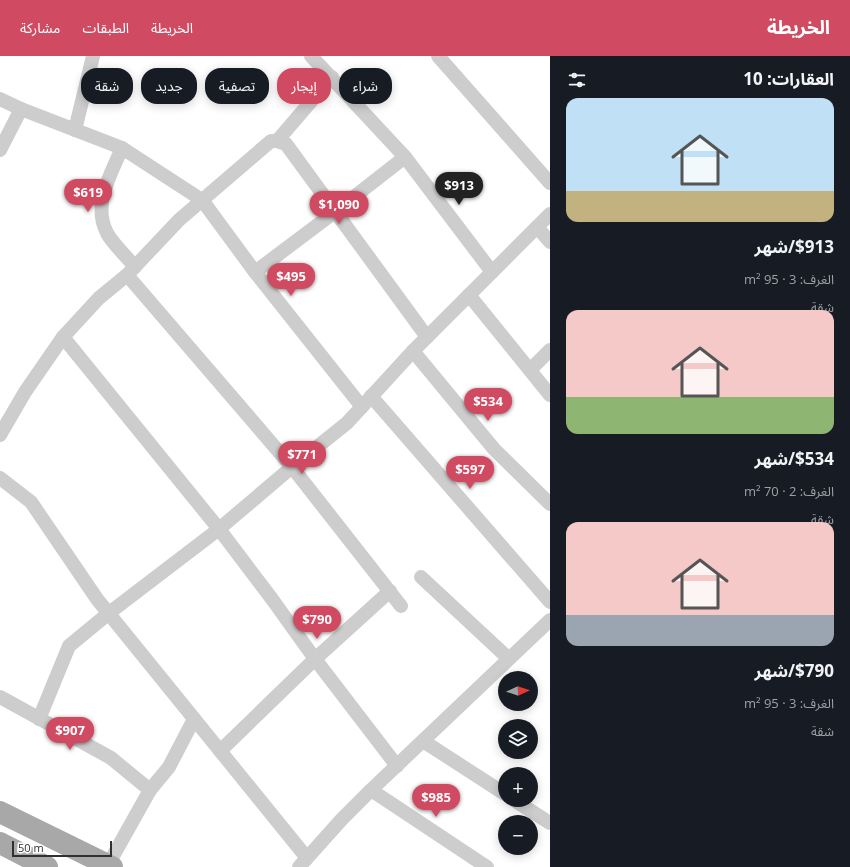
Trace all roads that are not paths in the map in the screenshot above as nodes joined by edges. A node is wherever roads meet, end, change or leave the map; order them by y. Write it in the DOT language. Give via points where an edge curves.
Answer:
graph roads {
  1 [pos="93,56"];
  2 [pos="311,56"];
  3 [pos="438,56"];
  4 [pos="332,77"];
  5 [pos="0,99"];
  6 [pos="21,109"];
  7 [pos="76,130"];
  8 [pos="277,141"];
  9 [pos="122,148"];
  10 [pos="0,150"];
  11 [pos="405,156"];
  12 [pos="550,182"];
  13 [pos="202,200"];
  14 [pos="336,211"];
  15 [pos="550,214"];
  16 [pos="537,227"];
  17 [pos="550,242"];
  18 [pos="131,271"];
  19 [pos="255,272"];
  20 [pos="492,272"];
  21 [pos="469,295"];
  22 [pos="63,337"];
  23 [pos="427,337"];
  24 [pos="550,350"];
  25 [pos="413,351"];
  26 [pos="530,370"];
  27 [pos="550,395"];
  28 [pos="372,396"];
  29 [pos="362,407"];
  30 [pos="0,435"];
  31 [pos="292,467"];
  32 [pos="0,478"];
  33 [pos="550,504"];
  34 [pos="219,529"];
  35 [pos="421,577"];
  36 [pos="390,591"];
  37 [pos="550,602"];
  38 [pos="401,606"];
  39 [pos="109,613"];
  40 [pos="550,620"];
  41 [pos="509,658"];
  42 [pos="315,660"];
  43 [pos="0,696"];
  44 [pos="40,719"];
  45 [pos="194,719"];
  46 [pos="423,741"];
  47 [pos="220,751"];
  48 [pos="397,766"];
  49 [pos="498,789"];
  50 [pos="150,790"];
  51 [pos="370,790"];
  52 [pos="525,807"];
  53 [pos="0,812"];
  54 [pos="550,823"];
  55 [pos="0,843"];
  56 [pos="303,862"];
  57 [pos="110,866"];
  58 [pos="47,867"];
  59 [pos="487,867"];
  1 -- 7 [label="street"];
  2 -- 4 [label="street"];
  3 -- 12 [label="street"];
  4 -- 8 [label="street"];
  4 -- 11 [label="street"];
  5 -- 6 [label="street"];
  6 -- 7 [label="street"];
  6 -- 10 [label="street"];
  7 -- 9 [label="street"];
  8 -- 13 [label="street" via="271,141"];
  8 -- 14 [label="street" via="286,144"];
  9 -- 13 [label="street"];
  9 -- 18 [label="street" via="103,194 101,217 107,234"];
  11 -- 14 [label="street"];
  11 -- 20 [label="street"];
  13 -- 18 [label="street" via="179,220"];
  13 -- 19 [label="street"];
  14 -- 19 [label="street"];
  14 -- 23 [label="street"];
  15 -- 16 [label="street"];
  16 -- 17 [label="street"];
  16 -- 20 [label="street"];
  18 -- 22 [label="street" via="98,298"];
  18 -- 31 [label="street"];
  19 -- 29 [label="street"];
  20 -- 21 [label="street"];
  21 -- 23 [label="street"];
  21 -- 26 [label="street"];
  22 -- 30 [label="street" via="25,392"];
  22 -- 34 [label="street"];
  23 -- 25 [label="street"];
  24 -- 26 [label="street"];
  25 -- 28 [label="street"];
  25 -- 33 [label="street" via="494,449"];
  26 -- 27 [label="street"];
  28 -- 29 [label="street"];
  28 -- 37 [label="street"];
  29 -- 31 [label="street" via="347,423"];
  31 -- 34 [label="street"];
  31 -- 36 [label="street"];
  32 -- 39 [label="street" via="32,502"];
  34 -- 39 [label="street"];
  34 -- 42 [label="street"];
  35 -- 41 [label="street"];
  36 -- 38 [label="street"];
  36 -- 42 [label="street"];
  39 -- 44 [label="street" via="69,646"];
  39 -- 45 [label="street"];
  40 -- 41 [label="street"];
  41 -- 46 [label="street"];
  42 -- 47 [label="street"];
  42 -- 48 [label="street"];
  43 -- 44 [label="street"];
  44 -- 50 [label="street" via="111,758"];
  45 -- 47 [label="street"];
  45 -- 50 [label="street" via="169,767"];
  46 -- 48 [label="street"];
  46 -- 49 [label="street"];
  47 -- 56 [label="street"];
  48 -- 51 [label="street"];
  50 -- 57 [label="street"];
  51 -- 56 [label="street"];
  51 -- 59 [label="street"];
  52 -- 54 [label="street"];
  53 -- 57 [label="main road"];
  55 -- 58 [label="main road"];
}
